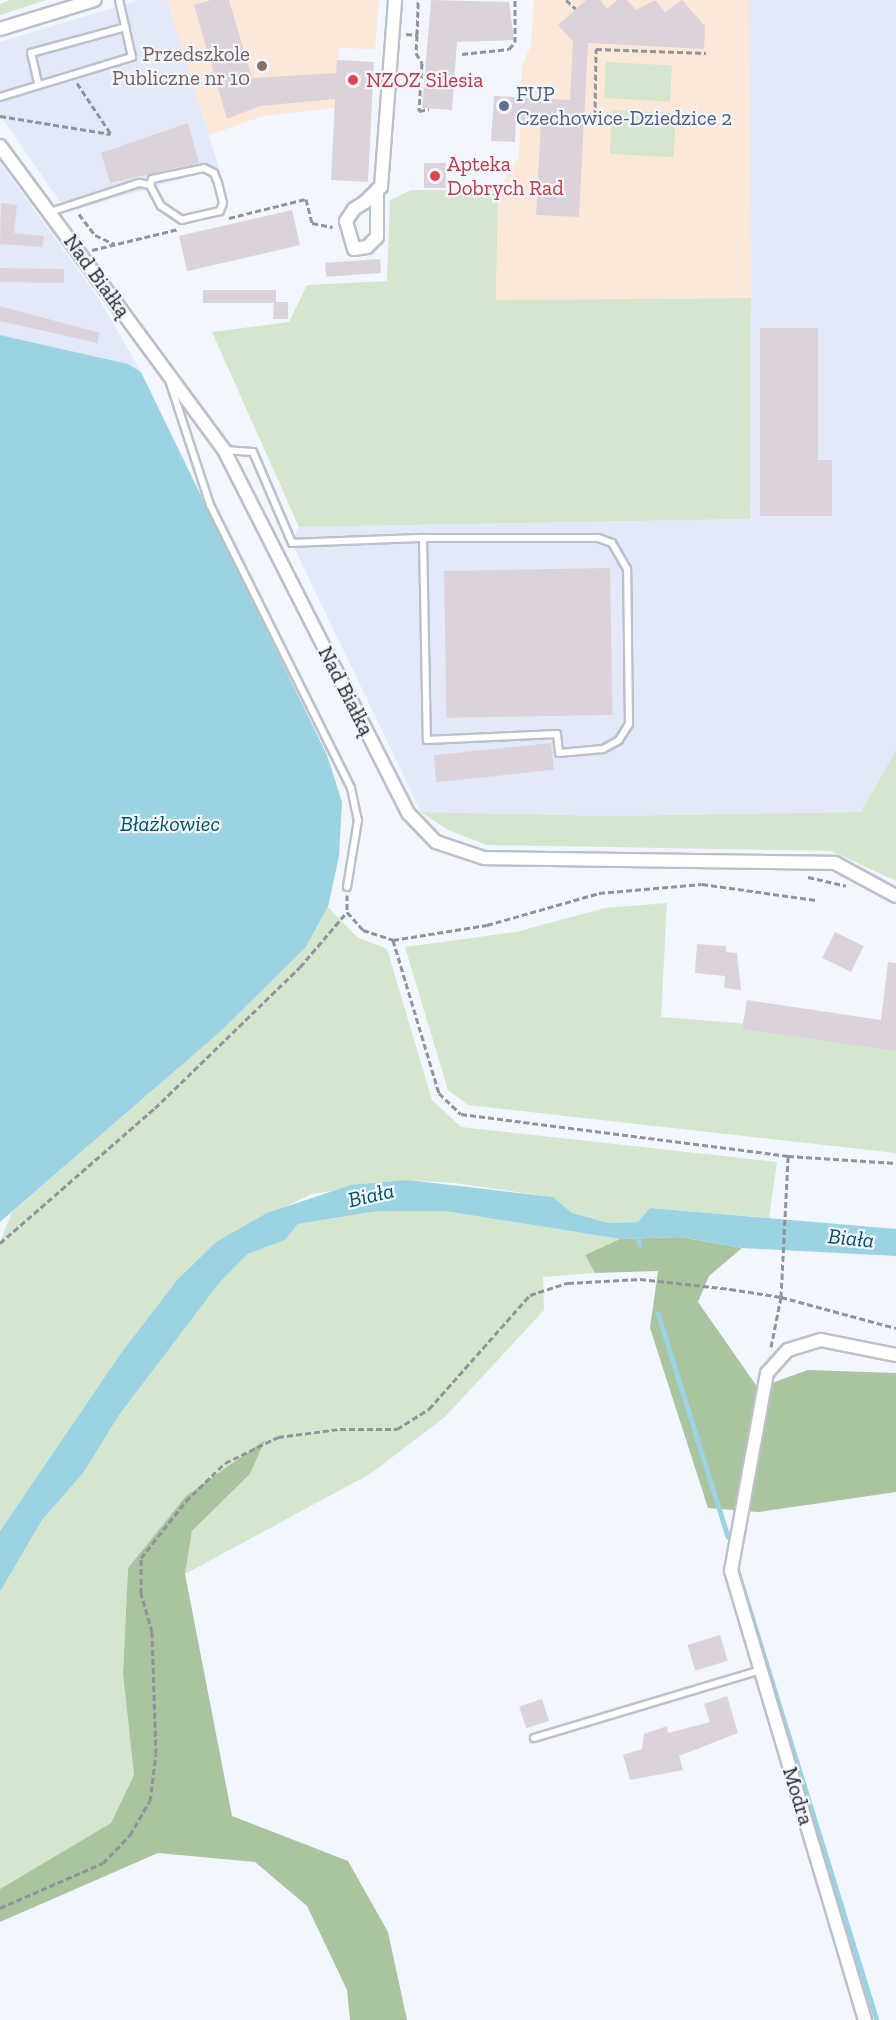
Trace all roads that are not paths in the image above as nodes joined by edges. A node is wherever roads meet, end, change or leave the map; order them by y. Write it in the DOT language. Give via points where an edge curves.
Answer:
graph roads {
  1 [pos="95,0"];
  2 [pos="119,0"];
  3 [pos="395,0"];
  4 [pos="126,27"];
  5 [pos="0,29"];
  6 [pos="38,83"];
  7 [pos="0,97"];
  8 [pos="0,146"];
  9 [pos="150,185"];
  10 [pos="377,190"];
  11 [pos="50,212"];
  12 [pos="167,374"];
  13 [pos="224,450"];
  14 [pos="423,538"];
  15 [pos="347,887"];
  16 [pos="896,896"];
  17 [pos="896,1354"];
  18 [pos="760,1670"];
  19 [pos="534,1738"];
  20 [pos="865,2020"];
  1 -- 5 [label="street"];
  2 -- 4 [label="lane"];
  3 -- 10 [label="street" via="381,187"];
  4 -- 6 [label="lane" via="132,57"];
  4 -- 6 [label="lane" via="31,53"];
  6 -- 7 [label="lane"];
  8 -- 11 [label="street, Nad Białką"];
  9 -- 9 [label="lane" via="161,206 182,220 220,211 223,203 214,173 204,168 152,179"];
  9 -- 11 [label="lane" via="139,183"];
  10 -- 10 [label="street" via="378,230 373,243 354,249 346,229 349,214"];
  11 -- 12 [label="street, Nad Białką"];
  12 -- 13 [label="street, Nad Białką"];
  12 -- 15 [label="lane" via="210,505 351,788 358,820"];
  13 -- 14 [label="lane" via="253,452 292,543"];
  13 -- 16 [label="street, Nad Białką" via="409,814 436,843 484,858 835,863"];
  14 -- 14 [label="lane" via="427,740 556,734 559,753 603,749 619,740 629,724 627,569 612,543 598,537"];
  17 -- 18 [label="street, Modra" via="821,1340 788,1350 767,1372 730,1571"];
  18 -- 19 [label="lane"];
  18 -- 20 [label="street, Modra"];
}
